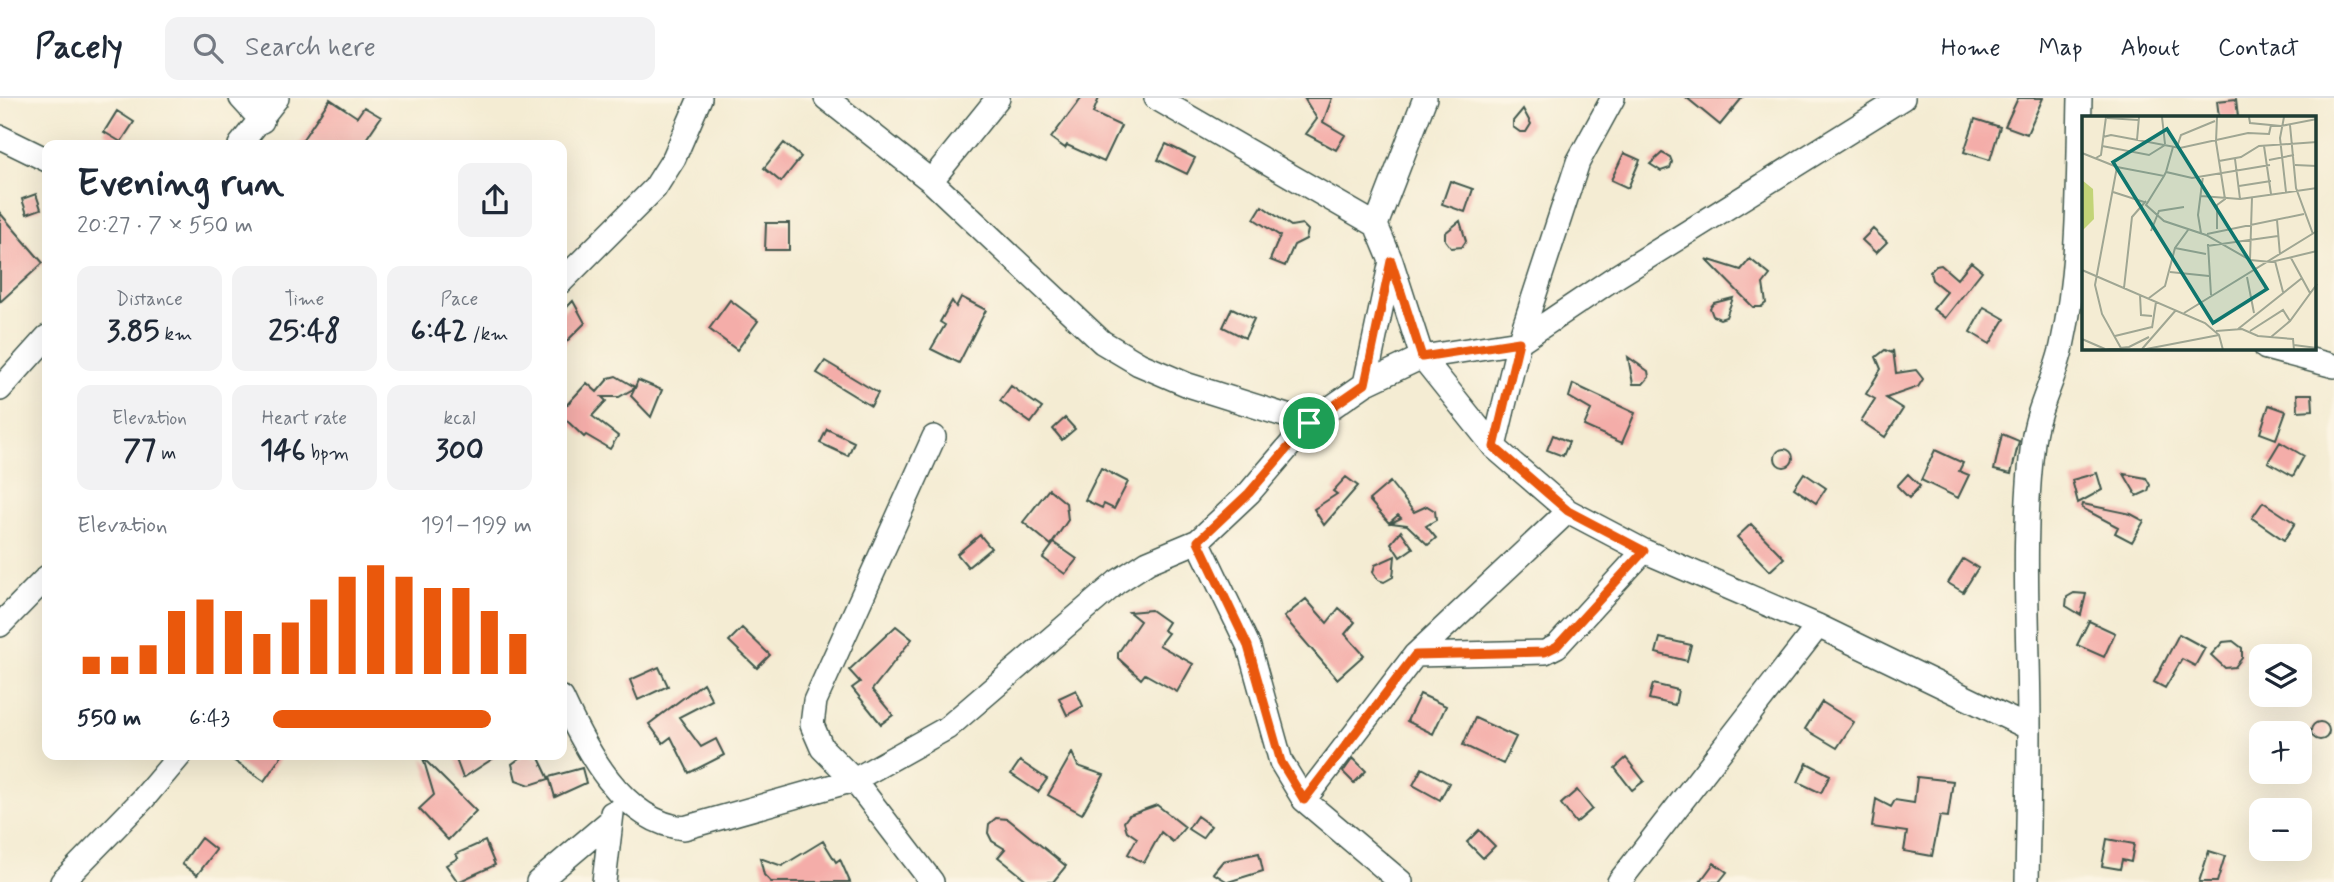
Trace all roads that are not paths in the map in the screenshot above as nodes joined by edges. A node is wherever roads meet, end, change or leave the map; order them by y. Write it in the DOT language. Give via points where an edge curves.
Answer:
graph roads {
  1 [pos="241,98"];
  2 [pos="277,98"];
  3 [pos="700,98"];
  4 [pos="826,98"];
  5 [pos="998,98"];
  6 [pos="1156,98"];
  7 [pos="1425,98"];
  8 [pos="1613,98"];
  9 [pos="1903,98"];
  10 [pos="2080,98"];
  11 [pos="262,121"];
  12 [pos="0,137"];
  13 [pos="245,140"];
  14 [pos="42,158"];
  15 [pos="931,181"];
  16 [pos="1376,225"];
  17 [pos="2080,239"];
  18 [pos="1391,261"];
  19 [pos="567,276"];
  20 [pos="1519,342"];
  21 [pos="42,343"];
  22 [pos="2274,350"];
  23 [pos="1422,357"];
  24 [pos="2334,366"];
  25 [pos="1365,384"];
  26 [pos="0,389"];
  27 [pos="1309,423"];
  28 [pos="934,437"];
  29 [pos="1494,447"];
  30 [pos="1568,511"];
  31 [pos="1198,541"];
  32 [pos="1644,551"];
  33 [pos="42,582"];
  34 [pos="0,625"];
  35 [pos="1818,626"];
  36 [pos="1415,655"];
  37 [pos="567,707"];
  38 [pos="2029,728"];
  39 [pos="176,760"];
  40 [pos="854,780"];
  41 [pos="618,794"];
  42 [pos="1304,800"];
  43 [pos="610,821"];
  44 [pos="74,879"];
  45 [pos="538,882"];
  46 [pos="604,882"];
  47 [pos="932,882"];
  48 [pos="1401,882"];
  49 [pos="1619,882"];
  50 [pos="2027,882"];
  1 -- 11 [label="street"];
  2 -- 11 [label="street"];
  3 -- 19 [label="street" via="674,158 655,188"];
  4 -- 15 [label="street"];
  5 -- 15 [label="street"];
  6 -- 16 [label="street"];
  7 -- 16 [label="street"];
  8 -- 20 [label="street" via="1578,162"];
  9 -- 20 [label="street"];
  10 -- 17 [label="street"];
  11 -- 13 [label="street"];
  12 -- 14 [label="street"];
  15 -- 27 [label="street" via="1102,342 1188,385"];
  16 -- 18 [label="street"];
  17 -- 38 [label="street" via="2062,348 2032,442 2025,589"];
  18 -- 23 [label="street"];
  18 -- 25 [label="street"];
  20 -- 23 [label="street"];
  20 -- 29 [label="street"];
  21 -- 26 [label="street"];
  22 -- 24 [label="street"];
  23 -- 25 [label="street"];
  23 -- 29 [label="street"];
  25 -- 27 [label="street"];
  27 -- 31 [label="street" via="1249,493"];
  28 -- 40 [label="street" via="816,701 812,725 822,748"];
  29 -- 30 [label="street"];
  30 -- 32 [label="street"];
  30 -- 36 [label="street"];
  31 -- 40 [label="street" via="1148,562 1117,582 947,728"];
  31 -- 42 [label="street" via="1248,646 1281,762"];
  32 -- 35 [label="street"];
  32 -- 36 [label="street" via="1557,646 1545,652"];
  33 -- 34 [label="street"];
  35 -- 38 [label="street"];
  35 -- 49 [label="street"];
  36 -- 42 [label="street"];
  37 -- 41 [label="street"];
  38 -- 50 [label="street"];
  39 -- 44 [label="street"];
  40 -- 41 [label="street" via="684,828 656,822"];
  40 -- 47 [label="street"];
  41 -- 43 [label="street"];
  42 -- 48 [label="street"];
  43 -- 45 [label="street"];
  43 -- 46 [label="street"];
}
